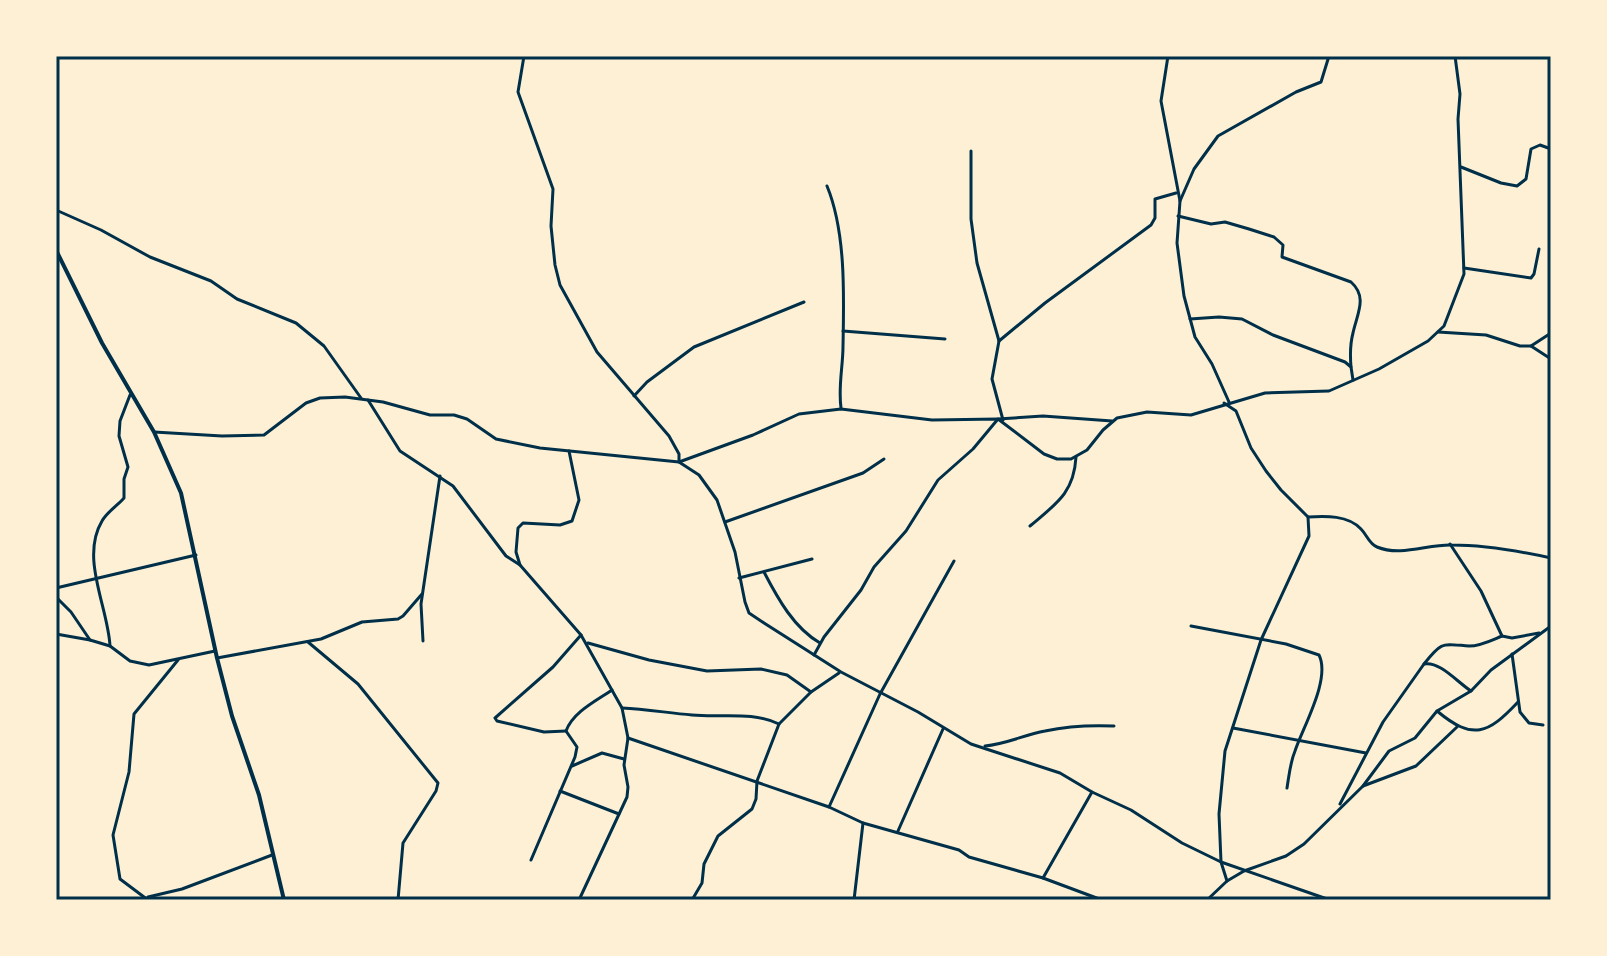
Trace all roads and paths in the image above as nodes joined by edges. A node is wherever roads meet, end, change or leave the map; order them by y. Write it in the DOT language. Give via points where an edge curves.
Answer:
graph roads {
  1 [pos="524,56"];
  2 [pos="1168,56"];
  3 [pos="1329,56"];
  4 [pos="1455,56"];
  5 [pos="1551,149"];
  6 [pos="971,151"];
  7 [pos="1461,167"];
  8 [pos="827,186"];
  9 [pos="1177,193"];
  10 [pos="1180,201"];
  11 [pos="56,210"];
  12 [pos="1178,216"];
  13 [pos="1539,249"];
  14 [pos="56,250"];
  15 [pos="1464,268"];
  16 [pos="804,302"];
  17 [pos="1189,319"];
  18 [pos="843,331"];
  19 [pos="1438,332"];
  20 [pos="1551,333"];
  21 [pos="945,339"];
  22 [pos="999,341"];
  23 [pos="1531,346"];
  24 [pos="1551,359"];
  25 [pos="1351,367"];
  26 [pos="1353,380"];
  27 [pos="131,394"];
  28 [pos="633,397"];
  29 [pos="361,398"];
  30 [pos="367,399"];
  31 [pos="1229,402"];
  32 [pos="841,409"];
  33 [pos="1236,411"];
  34 [pos="1000,420"];
  35 [pos="1112,421"];
  36 [pos="154,432"];
  37 [pos="569,451"];
  38 [pos="1076,457"];
  39 [pos="884,459"];
  40 [pos="679,462"];
  41 [pos="440,476"];
  42 [pos="1308,517"];
  43 [pos="725,522"];
  44 [pos="1030,526"];
  45 [pos="1450,544"];
  46 [pos="196,555"];
  47 [pos="1551,558"];
  48 [pos="812,559"];
  49 [pos="954,561"];
  50 [pos="520,565"];
  51 [pos="764,572"];
  52 [pos="739,578"];
  53 [pos="98,580"];
  54 [pos="56,588"];
  55 [pos="422,594"];
  56 [pos="56,597"];
  57 [pos="1191,626"];
  58 [pos="1551,626"];
  59 [pos="1541,633"];
  60 [pos="56,634"];
  61 [pos="581,635"];
  62 [pos="1502,636"];
  63 [pos="90,640"];
  64 [pos="1261,640"];
  65 [pos="423,641"];
  66 [pos="308,642"];
  67 [pos="587,643"];
  68 [pos="821,643"];
  69 [pos="110,646"];
  70 [pos="215,651"];
  71 [pos="1512,654"];
  72 [pos="814,655"];
  73 [pos="217,658"];
  74 [pos="178,660"];
  75 [pos="1424,664"];
  76 [pos="841,672"];
  77 [pos="612,690"];
  78 [pos="1471,691"];
  79 [pos="811,692"];
  80 [pos="880,694"];
  81 [pos="1518,702"];
  82 [pos="622,708"];
  83 [pos="1437,711"];
  84 [pos="779,724"];
  85 [pos="1543,725"];
  86 [pos="1114,726"];
  87 [pos="1457,727"];
  88 [pos="943,728"];
  89 [pos="1233,728"];
  90 [pos="566,731"];
  91 [pos="628,738"];
  92 [pos="1300,740"];
  93 [pos="981,746"];
  94 [pos="1366,753"];
  95 [pos="624,759"];
  96 [pos="572,766"];
  97 [pos="757,781"];
  98 [pos="1363,786"];
  99 [pos="1287,788"];
  100 [pos="560,791"];
  101 [pos="1092,792"];
  102 [pos="829,807"];
  103 [pos="1338,808"];
  104 [pos="619,814"];
  105 [pos="863,823"];
  106 [pos="898,831"];
  107 [pos="272,855"];
  108 [pos="531,860"];
  109 [pos="1221,862"];
  110 [pos="1244,871"];
  111 [pos="1043,878"];
  112 [pos="1227,881"];
  113 [pos="147,899"];
  114 [pos="284,900"];
  115 [pos="398,900"];
  116 [pos="579,900"];
  117 [pos="692,900"];
  118 [pos="854,900"];
  119 [pos="1102,900"];
  120 [pos="1207,900"];
  121 [pos="1330,900"];
  1 -- 28 [label="street" via="518,92 553,189 551,226 560,285 597,352"];
  2 -- 9 [label="street" via="1161,101"];
  3 -- 10 [label="street" via="1321,82 1218,136 1194,169"];
  4 -- 7 [label="street"];
  5 -- 7 [label="street" via="1531,149 1526,179 1517,186"];
  6 -- 22 [label="street" via="977,263"];
  7 -- 15 [label="street"];
  8 -- 18 [label="street" via="844,281"];
  9 -- 10 [label="street"];
  9 -- 22 [label="street" via="1155,199 1151,225"];
  10 -- 12 [label="street"];
  11 -- 29 [label="street" via="296,323 324,346"];
  12 -- 17 [label="street" via="1178,265"];
  12 -- 25 [label="street" via="1225,222 1274,237 1282,243 1282,257 1356,286 1361,303 1351,341"];
  13 -- 15 [label="street" via="1531,278"];
  14 -- 27 [label="street"];
  15 -- 19 [label="street"];
  16 -- 28 [label="street" via="694,347"];
  17 -- 25 [label="street" via="1242,319"];
  17 -- 31 [label="street"];
  18 -- 21 [label="street"];
  18 -- 32 [label="street"];
  19 -- 23 [label="street" via="1486,335"];
  19 -- 26 [label="street" via="1409,353"];
  20 -- 23 [label="street"];
  22 -- 34 [label="street" via="992,379"];
  23 -- 24 [label="street"];
  25 -- 26 [label="street"];
  26 -- 31 [label="street" via="1329,391 1265,393"];
  27 -- 36 [label="street"];
  27 -- 53 [label="street" via="120,421 128,467 124,498 101,522 95,539"];
  28 -- 40 [label="street" via="669,436"];
  29 -- 30 [label="street"];
  29 -- 36 [label="street" via="306,403 258,436"];
  30 -- 37 [label="street" via="467,419 496,439"];
  30 -- 41 [label="street" via="400,451"];
  31 -- 33 [label="street"];
  31 -- 33 [label="street"];
  31 -- 35 [label="street" via="1191,415 1147,412"];
  32 -- 34 [label="street" via="932,420"];
  32 -- 40 [label="street" via="799,414"];
  33 -- 42 [label="street" via="1266,471"];
  34 -- 35 [label="street" via="1043,416"];
  34 -- 38 [label="street" via="1044,454 1064,460"];
  34 -- 68 [label="street" via="938,480"];
  35 -- 38 [label="street"];
  36 -- 46 [label="street" via="181,493"];
  37 -- 40 [label="street"];
  37 -- 50 [label="street" via="577,512 568,524 520,525"];
  38 -- 44 [label="street" via="1075,476 1062,499"];
  39 -- 43 [label="street" via="863,473"];
  40 -- 43 [label="street" via="708,485"];
  41 -- 50 [label="street" via="506,556"];
  41 -- 55 [label="street"];
  42 -- 45 [label="street" via="1353,522 1371,544 1383,549"];
  42 -- 64 [label="street" via="1308,542"];
  43 -- 52 [label="street"];
  45 -- 47 [label="street"];
  45 -- 62 [label="street"];
  46 -- 53 [label="street"];
  46 -- 70 [label="street"];
  48 -- 51 [label="street"];
  49 -- 80 [label="street"];
  50 -- 61 [label="street"];
  51 -- 52 [label="street"];
  51 -- 68 [label="street" via="804,634"];
  52 -- 72 [label="street" via="749,613"];
  53 -- 54 [label="street"];
  53 -- 69 [label="street"];
  55 -- 65 [label="street"];
  55 -- 66 [label="street" via="398,619 362,622"];
  56 -- 63 [label="street"];
  57 -- 64 [label="street"];
  58 -- 59 [label="street"];
  59 -- 62 [label="street"];
  59 -- 71 [label="street"];
  60 -- 63 [label="street"];
  61 -- 67 [label="street"];
  61 -- 90 [label="street" via="495,718 531,730"];
  62 -- 75 [label="street" via="1481,645 1440,647"];
  63 -- 69 [label="street"];
  64 -- 89 [label="street"];
  64 -- 92 [label="street" via="1304,649 1319,655 1324,664"];
  66 -- 73 [label="street"];
  66 -- 115 [label="street" via="358,684 438,783 403,843"];
  67 -- 77 [label="street"];
  67 -- 79 [label="street" via="707,671 761,669 787,675"];
  68 -- 72 [label="street"];
  69 -- 74 [label="street" via="149,665"];
  70 -- 73 [label="street"];
  70 -- 74 [label="street"];
  71 -- 78 [label="street"];
  71 -- 81 [label="street"];
  72 -- 76 [label="street"];
  73 -- 107 [label="street"];
  74 -- 113 [label="street" via="134,714 129,772 113,835 120,879"];
  75 -- 78 [label="street" via="1439,665"];
  75 -- 94 [label="street"];
  76 -- 79 [label="street"];
  76 -- 80 [label="street"];
  77 -- 82 [label="street"];
  77 -- 90 [label="street" via="573,719"];
  78 -- 83 [label="street"];
  79 -- 84 [label="street"];
  80 -- 88 [label="street"];
  80 -- 102 [label="street"];
  81 -- 85 [label="street" via="1523,718"];
  81 -- 87 [label="street" via="1493,725"];
  82 -- 84 [label="street" via="763,716"];
  82 -- 91 [label="street"];
  83 -- 87 [label="street"];
  83 -- 98 [label="street" via="1415,738 1389,751"];
  84 -- 97 [label="street"];
  86 -- 93 [label="street" via="1042,731"];
  87 -- 98 [label="street" via="1416,766"];
  88 -- 93 [label="street"];
  88 -- 106 [label="street"];
  89 -- 92 [label="street"];
  89 -- 109 [label="street" via="1220,778"];
  90 -- 96 [label="street" via="577,747"];
  91 -- 95 [label="street"];
  91 -- 97 [label="street"];
  92 -- 94 [label="street"];
  92 -- 99 [label="street"];
  93 -- 101 [label="street" via="1060,773"];
  94 -- 103 [label="street"];
  95 -- 96 [label="street" via="602,753"];
  95 -- 104 [label="street" via="628,787"];
  96 -- 100 [label="street"];
  97 -- 102 [label="street"];
  97 -- 117 [label="street" via="752,809 718,836"];
  98 -- 103 [label="street"];
  100 -- 104 [label="street"];
  100 -- 108 [label="street"];
  101 -- 109 [label="street"];
  101 -- 111 [label="street"];
  102 -- 105 [label="street"];
  103 -- 110 [label="street" via="1304,844"];
  104 -- 116 [label="street"];
  105 -- 106 [label="street"];
  105 -- 118 [label="street"];
  106 -- 111 [label="street"];
  107 -- 113 [label="street"];
  107 -- 114 [label="street"];
  109 -- 110 [label="street"];
  109 -- 112 [label="street"];
  110 -- 112 [label="street"];
  110 -- 121 [label="street"];
  111 -- 119 [label="street"];
  112 -- 120 [label="street"];
}
